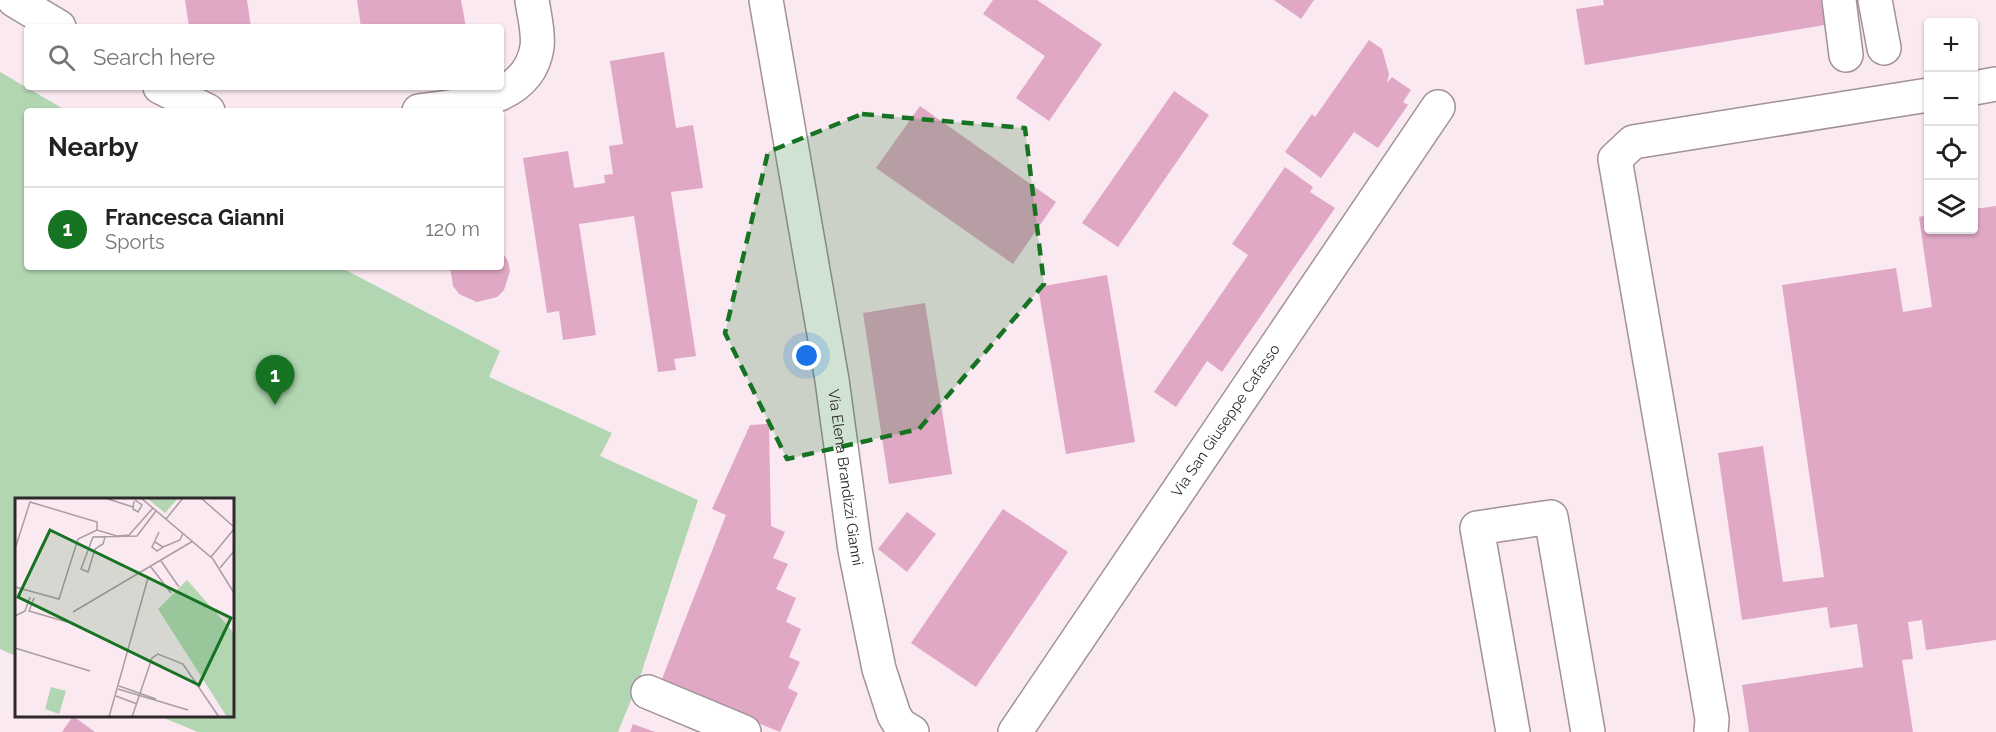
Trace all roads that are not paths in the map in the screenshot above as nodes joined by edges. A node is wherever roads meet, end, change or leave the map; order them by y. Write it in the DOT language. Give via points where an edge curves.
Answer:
graph roads {
  1 [pos="14,0"];
  2 [pos="532,0"];
  3 [pos="766,0"];
  4 [pos="1839,0"];
  5 [pos="1875,0"];
  6 [pos="54,24"];
  7 [pos="1884,48"];
  8 [pos="1846,55"];
  9 [pos="1996,84"];
  10 [pos="1978,87"];
  11 [pos="166,90"];
  12 [pos="504,90"];
  13 [pos="504,90"];
  14 [pos="1924,96"];
  15 [pos="1438,107"];
  16 [pos="202,108"];
  17 [pos="438,108"];
  18 [pos="648,692"];
  19 [pos="744,732"];
  20 [pos="912,732"];
  21 [pos="1015,732"];
  22 [pos="1513,732"];
  23 [pos="1588,732"];
  24 [pos="1711,732"];
  1 -- 6 [label="street"];
  2 -- 13 [label="street" via="537,48 529,69"];
  3 -- 20 [label="street, Via Elena Brandizzi Gianni" via="874,647 894,715 900,725"];
  4 -- 8 [label="street"];
  5 -- 7 [label="street"];
  9 -- 10 [label="street"];
  11 -- 16 [label="street"];
  12 -- 17 [label="street" via="488,100"];
  14 -- 24 [label="street" via="1633,142 1615,159 1712,719"];
  15 -- 21 [label="street, Via San Giuseppe Cafasso"];
  18 -- 19 [label="street"];
  22 -- 23 [label="street" via="1477,528 1551,517"];
}
